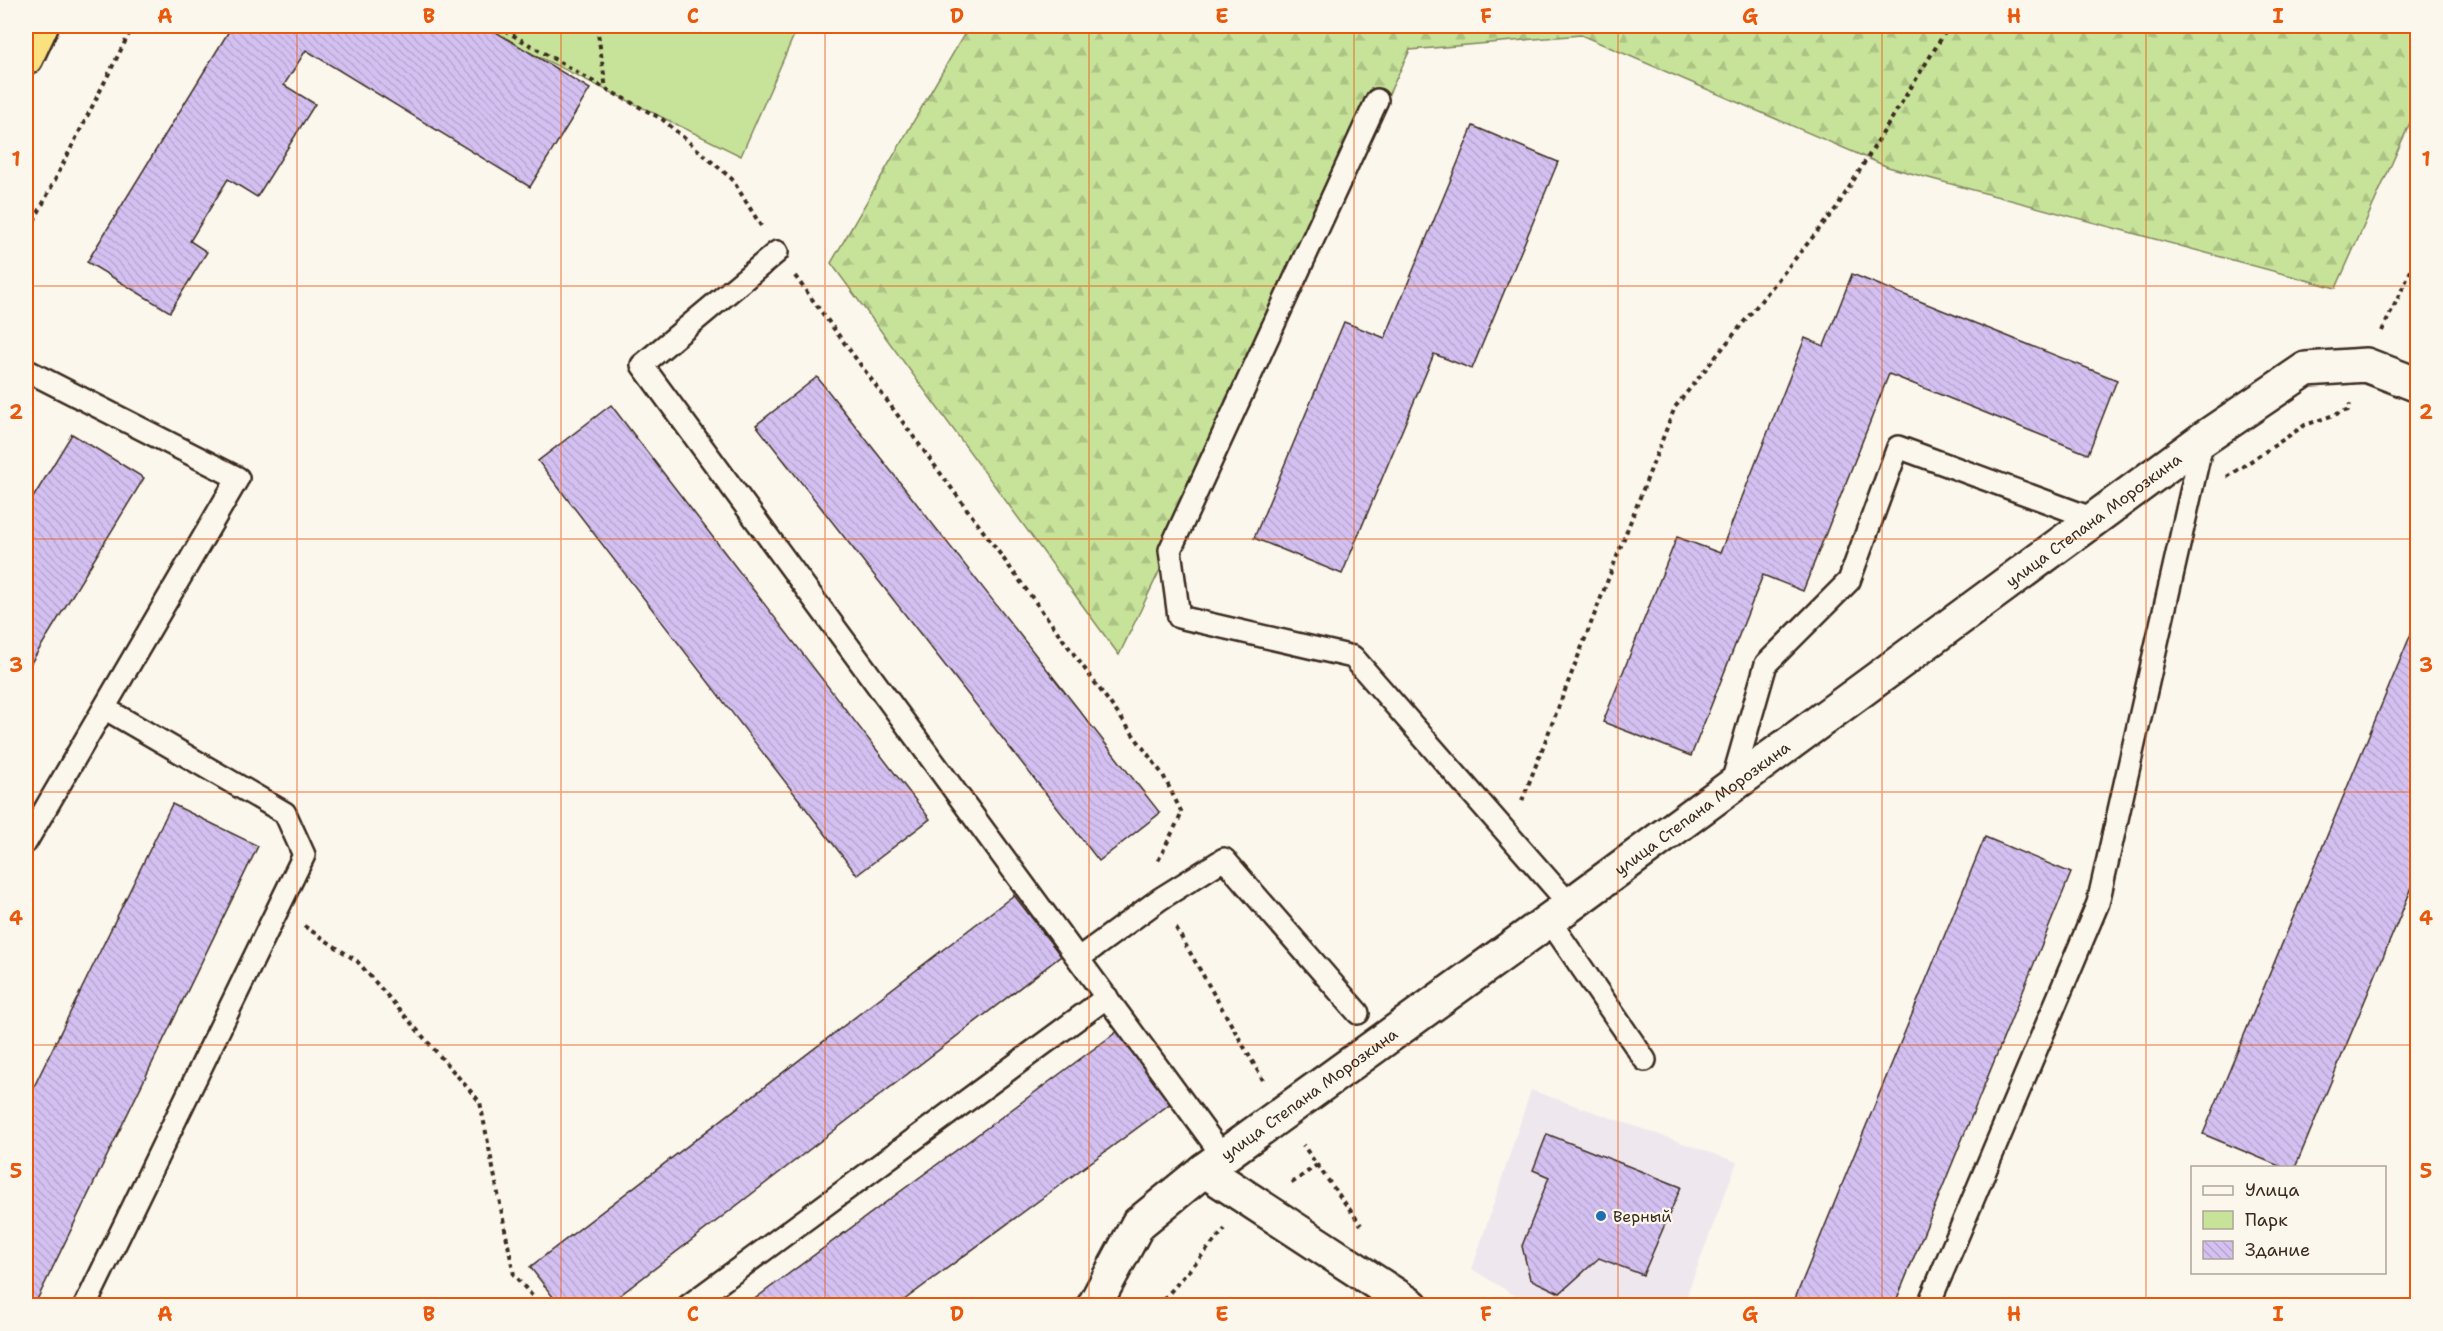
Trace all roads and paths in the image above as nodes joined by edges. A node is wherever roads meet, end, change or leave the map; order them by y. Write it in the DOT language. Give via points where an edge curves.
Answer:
graph roads {
  1 [pos="41,26"];
  2 [pos="133,26"];
  3 [pos="497,26"];
  4 [pos="597,26"];
  5 [pos="1949,26"];
  6 [pos="26,58"];
  7 [pos="606,89"];
  8 [pos="1377,100"];
  9 [pos="26,237"];
  10 [pos="777,252"];
  11 [pos="26,370"];
  12 [pos="2418,385"];
  13 [pos="2203,439"];
  14 [pos="2094,519"];
  15 [pos="104,708"];
  16 [pos="1731,786"];
  17 [pos="1508,835"];
  18 [pos="26,842"];
  19 [pos="1160,899"];
  20 [pos="278,909"];
  21 [pos="1559,913"];
  22 [pos="1079,958"];
  23 [pos="1107,997"];
  24 [pos="1358,1013"];
  25 [pos="1646,1060"];
  26 [pos="1281,1114"];
  27 [pos="1214,1163"];
  28 [pos="1259,1206"];
  29 [pos="85,1305"];
  30 [pos="541,1305"];
  31 [pos="688,1305"];
  32 [pos="1094,1305"];
  33 [pos="1158,1305"];
  34 [pos="1412,1305"];
  35 [pos="1928,1305"];
  1 -- 6 [label="highway"];
  2 -- 9 [label="path"];
  3 -- 7 [label="path"];
  4 -- 7 [label="path"];
  5 -- 17 [label="path" via="1837,207 1675,407"];
  7 -- 10 [label="path" via="662,119 732,179"];
  8 -- 17 [label="lane" via="1170,550 1179,617 1353,657"];
  10 -- 19 [label="path" via="1163,775 1182,813 1152,873"];
  10 -- 22 [label="lane" via="642,365"];
  11 -- 15 [label="lane" via="238,478"];
  12 -- 13 [label="street, улица Степана Морозкина" via="2366,365 2306,369"];
  13 -- 14 [label="street, улица Степана Морозкина"];
  13 -- 35 [label="lane" via="2098,903"];
  14 -- 16 [label="street, улица Степана Морозкина"];
  14 -- 16 [label="lane" via="1898,447 1849,581 1766,664"];
  15 -- 18 [label="lane"];
  15 -- 20 [label="lane" via="285,813 304,855"];
  16 -- 21 [label="street, улица Степана Морозкина"];
  17 -- 21 [label="lane"];
  19 -- 22 [label="lane"];
  19 -- 24 [label="lane" via="1224,859"];
  19 -- 26 [label="path"];
  20 -- 29 [label="lane"];
  20 -- 30 [label="path" via="357,961 480,1102 514,1275"];
  21 -- 25 [label="lane"];
  21 -- 26 [label="street, улица Степана Морозкина"];
  22 -- 23 [label="lane"];
  23 -- 27 [label="lane"];
  23 -- 31 [label="lane"];
  26 -- 27 [label="street, улица Степана Морозкина"];
  26 -- 28 [label="path" via="1317,1165"];
  27 -- 28 [label="street, улица Степана Морозкина"];
  27 -- 32 [label="street" via="1138,1224"];
  28 -- 33 [label="path" via="1230,1223"];
  28 -- 34 [label="street, улица Степана Морозкина"];
}
